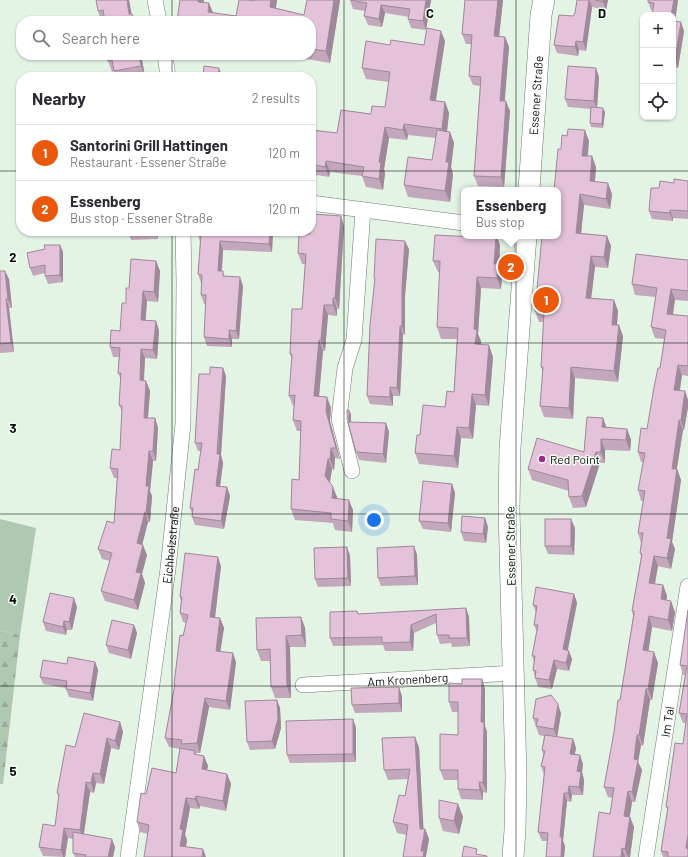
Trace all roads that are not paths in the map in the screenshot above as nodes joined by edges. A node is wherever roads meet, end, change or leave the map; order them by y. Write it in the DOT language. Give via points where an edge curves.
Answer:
graph roads {
  1 [pos="155,0"];
  2 [pos="544,0"];
  3 [pos="158,16"];
  4 [pos="166,60"];
  5 [pos="167,72"];
  6 [pos="529,187"];
  7 [pos="316,204"];
  8 [pos="363,210"];
  9 [pos="461,223"];
  10 [pos="183,236"];
  11 [pos="526,239"];
  12 [pos="352,471"];
  13 [pos="688,586"];
  14 [pos="513,673"];
  15 [pos="303,685"];
  16 [pos="128,857"];
  17 [pos="513,857"];
  18 [pos="646,857"];
  1 -- 3 [label="street"];
  2 -- 6 [label="street, Essener Straße"];
  4 -- 5 [label="street"];
  7 -- 8 [label="street"];
  8 -- 9 [label="street"];
  8 -- 12 [label="street" via="354,340 345,368 339,419"];
  10 -- 16 [label="street, Eichholzstraße" via="183,424 168,569"];
  11 -- 14 [label="street, Essener Straße" via="510,448"];
  13 -- 18 [label="street, Im Tal"];
  14 -- 15 [label="street, Am Kronenberg"];
  14 -- 17 [label="street, Essener Straße" via="516,776"];
}
